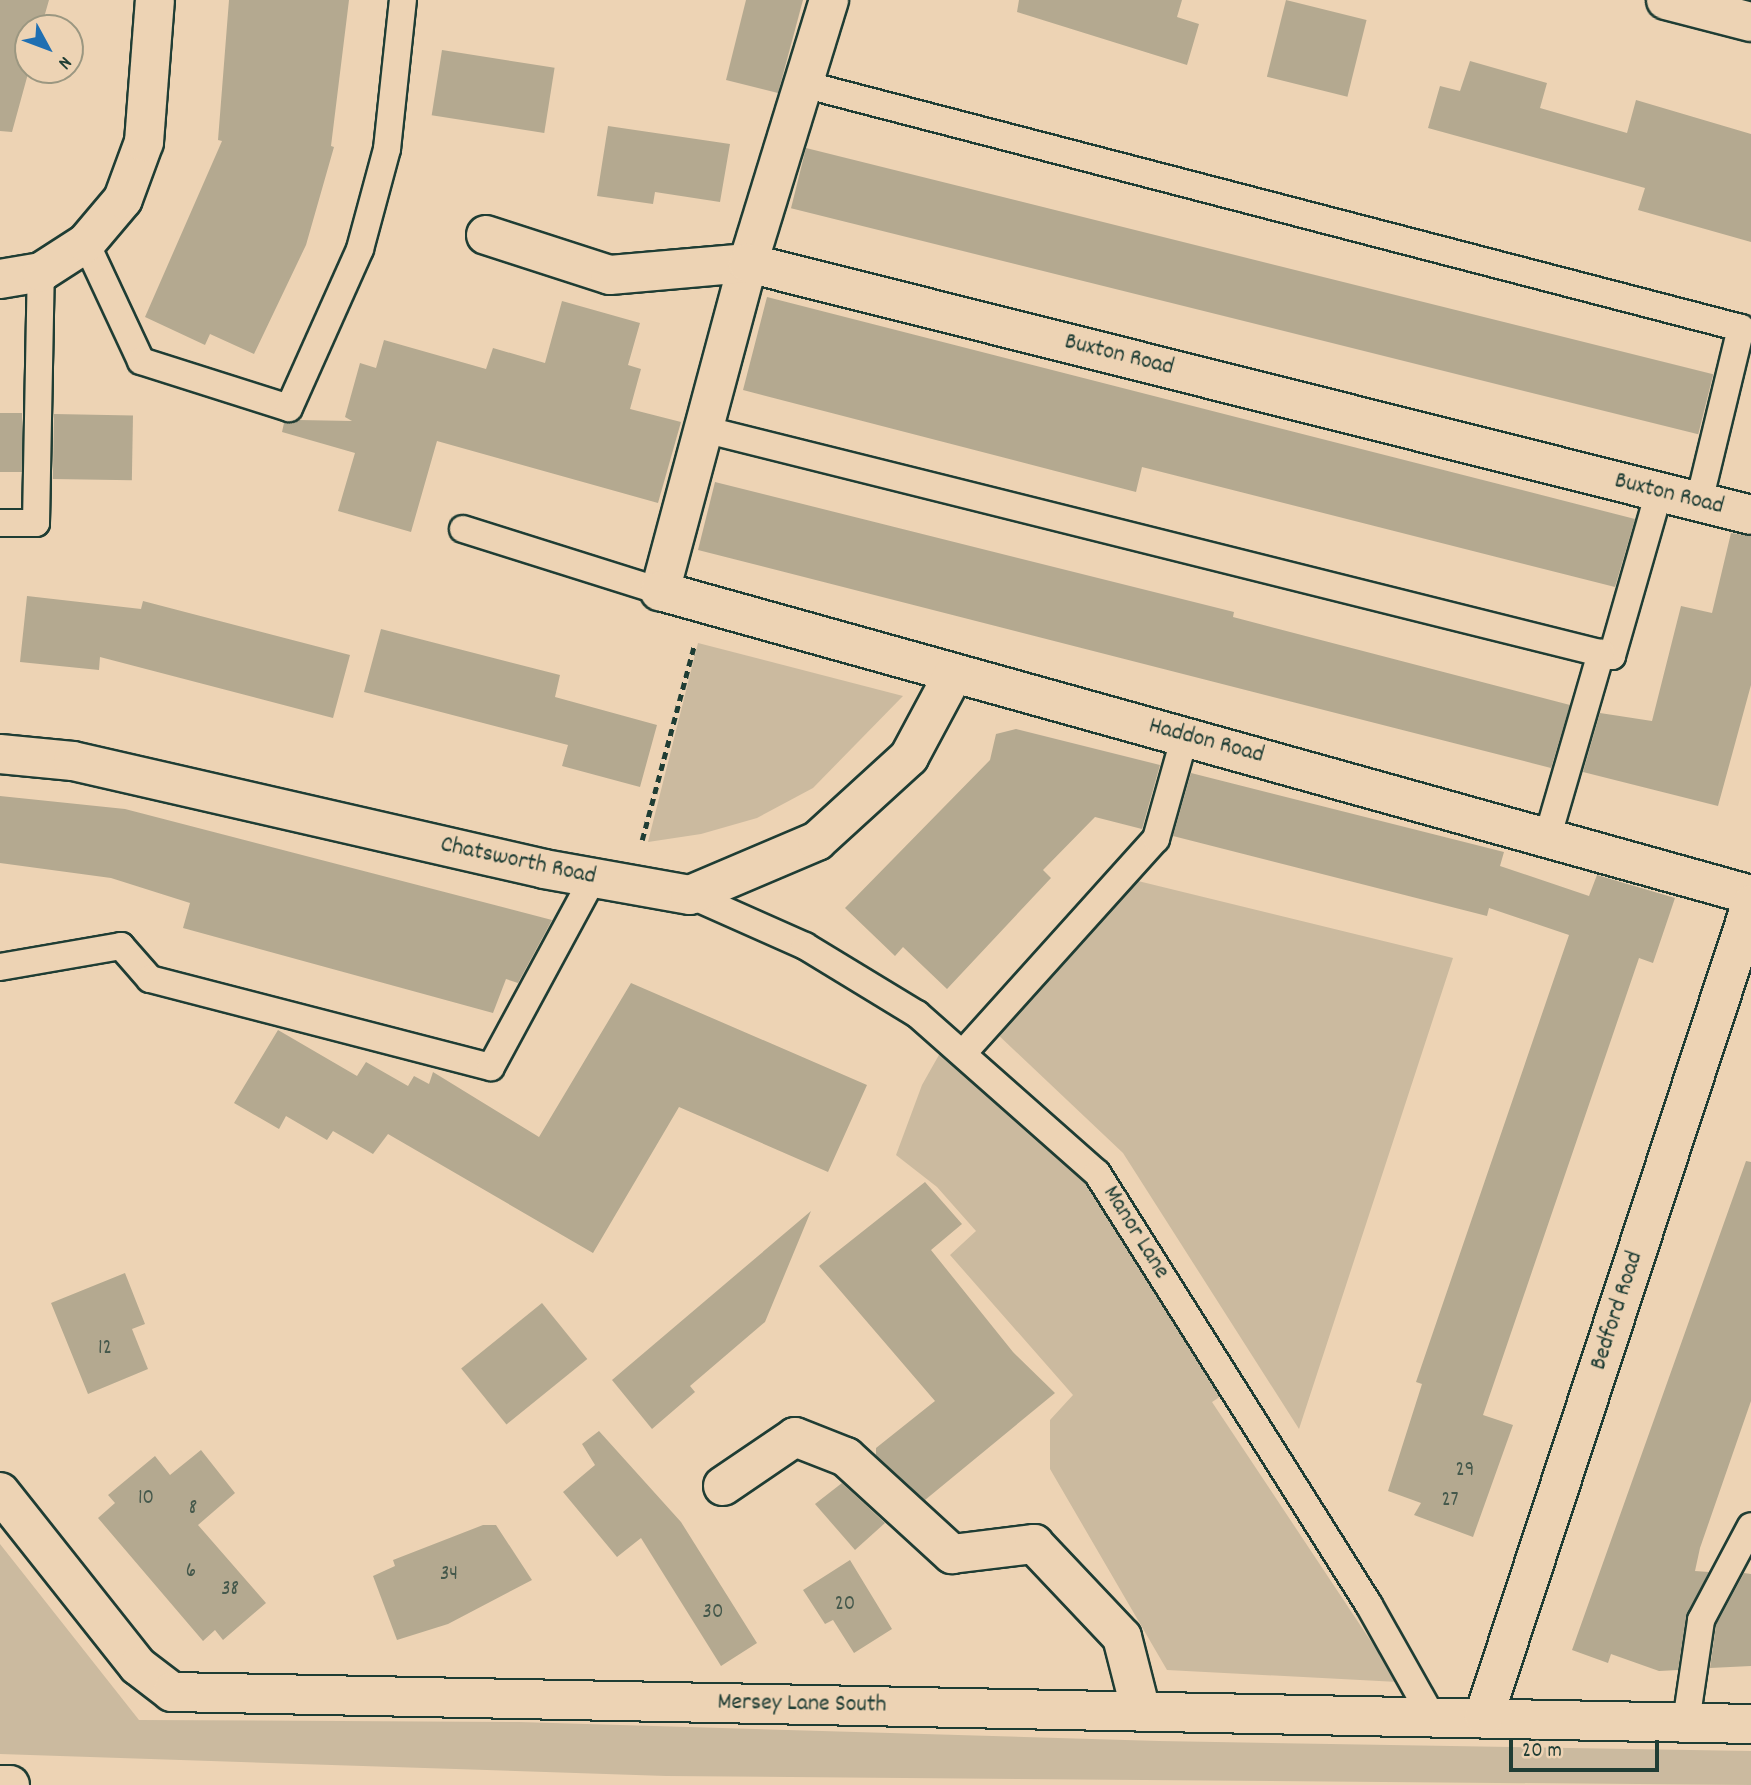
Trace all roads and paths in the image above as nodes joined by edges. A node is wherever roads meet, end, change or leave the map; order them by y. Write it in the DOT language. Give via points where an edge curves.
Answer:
graph roads {
  1 [pos="155,0"];
  2 [pos="403,0"];
  3 [pos="829,0"];
  4 [pos="1666,0"];
  5 [pos="1751,22"];
  6 [pos="803,83"];
  7 [pos="486,235"];
  8 [pos="86,243"];
  9 [pos="748,262"];
  10 [pos="41,272"];
  11 [pos="0,279"];
  12 [pos="704,429"];
  13 [pos="1659,492"];
  14 [pos="1699,502"];
  15 [pos="1751,515"];
  16 [pos="0,523"];
  17 [pos="463,529"];
  18 [pos="660,591"];
  19 [pos="705,604"];
  20 [pos="1601,653"];
  21 [pos="953,675"];
  22 [pos="1185,736"];
  23 [pos="0,754"];
  24 [pos="1547,839"];
  25 [pos="593,878"];
  26 [pos="630,884"];
  27 [pos="690,895"];
  28 [pos="1751,895"];
  29 [pos="1751,905"];
  30 [pos="0,967"];
  31 [pos="964,1052"];
  32 [pos="723,1486"];
  33 [pos="0,1492"];
  34 [pos="1751,1526"];
  35 [pos="1141,1712"];
  36 [pos="1484,1716"];
  37 [pos="1432,1717"];
  38 [pos="1686,1722"];
  39 [pos="1751,1724"];
  40 [pos="0,1785"];
  41 [pos="10,1785"];
  1 -- 8 [label="main road" via="144,142 123,199"];
  2 -- 8 [label="lane" via="387,149 360,249 289,408 141,361"];
  3 -- 6 [label="main road"];
  4 -- 5 [label="main road"];
  6 -- 9 [label="main road"];
  6 -- 14 [label="lane" via="1741,328"];
  7 -- 9 [label="main road, Buxton Road" via="610,275"];
  8 -- 10 [label="main road"];
  9 -- 12 [label="main road"];
  9 -- 13 [label="main road, Buxton Road"];
  10 -- 11 [label="main road"];
  10 -- 16 [label="lane" via="36,523"];
  12 -- 18 [label="main road"];
  12 -- 20 [label="lane"];
  13 -- 14 [label="main road, Buxton Road"];
  13 -- 20 [label="lane" via="1612,656"];
  14 -- 15 [label="main road, Buxton Road"];
  17 -- 18 [label="lane"];
  18 -- 19 [label="main road, Haddon Road"];
  19 -- 21 [label="main road, Haddon Road"];
  19 -- 26 [label="path"];
  20 -- 24 [label="lane"];
  21 -- 22 [label="main road, Haddon Road"];
  21 -- 27 [label="main road" via="909,757 817,841"];
  22 -- 24 [label="main road, Haddon Road"];
  22 -- 31 [label="lane" via="1156,839"];
  23 -- 25 [label="main road, Chatsworth Road" via="73,761"];
  24 -- 28 [label="main road, Haddon Road"];
  25 -- 26 [label="main road, Chatsworth Road"];
  25 -- 30 [label="lane" via="491,1067 150,979 121,946"];
  26 -- 27 [label="main road, Chatsworth Road"];
  27 -- 31 [label="lane, Manor Lane" via="805,946 917,1014"];
  29 -- 36 [label="main road, Bedford Road"];
  31 -- 37 [label="lane, Manor Lane" via="1097,1173 1369,1605"];
  32 -- 35 [label="main road" via="795,1437 846,1457 952,1555 1034,1544 1122,1637"];
  33 -- 35 [label="main road, Mersey Lane South" via="138,1666 173,1692"];
  34 -- 38 [label="lane" via="1701,1620"];
  35 -- 37 [label="main road, Mersey Lane South"];
  36 -- 37 [label="main road, Mersey Lane South"];
  36 -- 38 [label="main road, Mersey Lane South"];
  38 -- 39 [label="main road, Mersey Lane South"];
  40 -- 41 [label="main road"];
}
